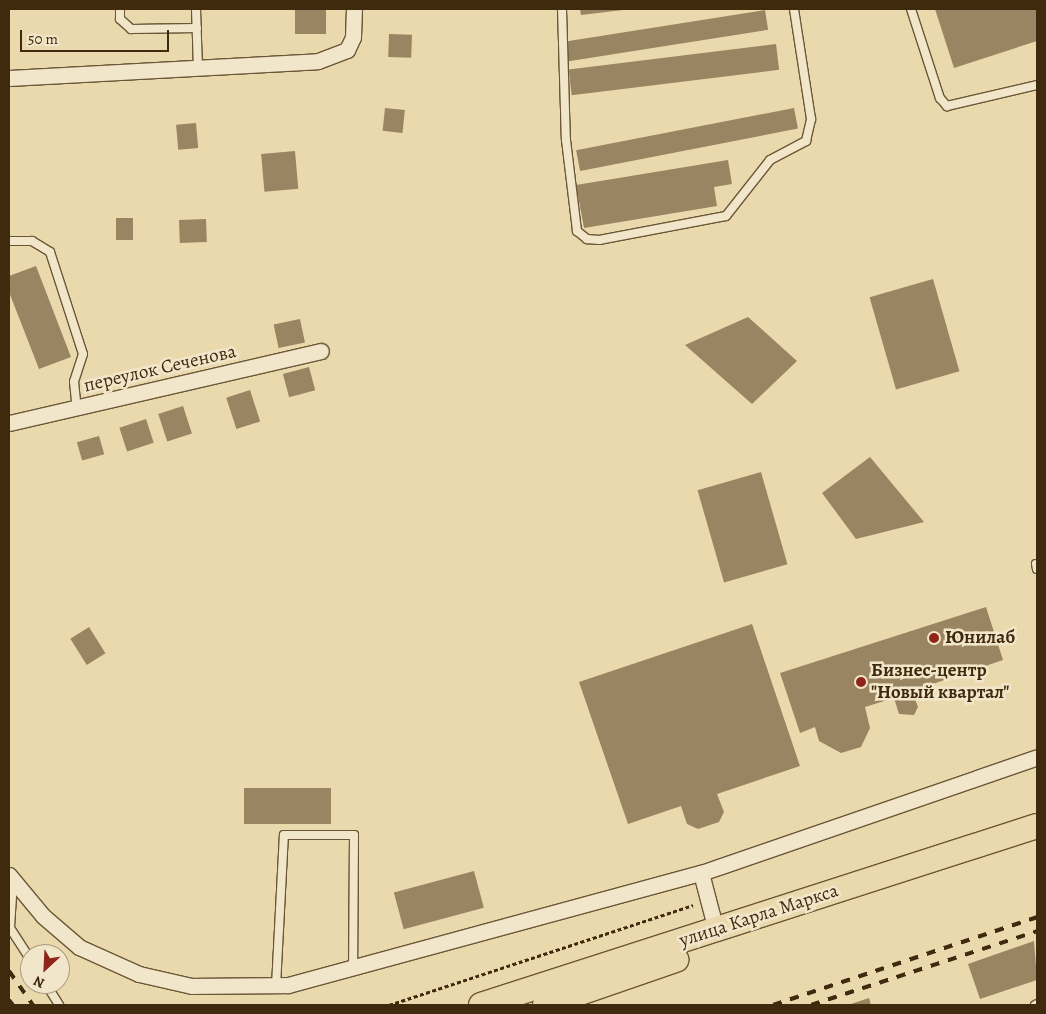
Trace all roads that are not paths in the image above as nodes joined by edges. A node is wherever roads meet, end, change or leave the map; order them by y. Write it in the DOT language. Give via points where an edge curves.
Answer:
graph roads {
  1 [pos="120,9"];
  2 [pos="196,9"];
  3 [pos="562,9"];
  4 [pos="794,9"];
  5 [pos="911,9"];
  6 [pos="354,15"];
  7 [pos="196,28"];
  8 [pos="198,68"];
  9 [pos="9,78"];
  10 [pos="1037,85"];
  11 [pos="9,242"];
  12 [pos="321,352"];
  13 [pos="77,409"];
  14 [pos="9,423"];
  15 [pos="1037,757"];
  16 [pos="1037,826"];
  17 [pos="1037,842"];
  18 [pos="701,873"];
  19 [pos="11,878"];
  20 [pos="716,930"];
  21 [pos="20,944"];
  22 [pos="353,967"];
  23 [pos="276,986"];
  24 [pos="52,994"];
  25 [pos="59,1005"];
  26 [pos="481,1005"];
  27 [pos="545,1005"];
  1 -- 7 [label="lane" via="124,26 130,29"];
  2 -- 7 [label="lane"];
  3 -- 4 [label="lane" via="566,140 577,231 587,239 599,240 726,216 770,160 806,141 812,120"];
  5 -- 10 [label="lane" via="940,98 947,106"];
  6 -- 8 [label="street" via="347,50 332,58"];
  7 -- 8 [label="lane"];
  8 -- 9 [label="street"];
  11 -- 13 [label="lane" via="32,241 50,252 83,354 74,382"];
  12 -- 13 [label="street, переулок Сеченова"];
  13 -- 14 [label="street, переулок Сеченова"];
  15 -- 18 [label="street"];
  16 -- 20 [label="main road, улица Карла Маркса"];
  17 -- 27 [label="main road, улица Карла Маркса"];
  18 -- 20 [label="street"];
  18 -- 22 [label="street"];
  19 -- 21 [label="lane" via="10,928"];
  19 -- 23 [label="street" via="79,946 139,974 192,986"];
  20 -- 26 [label="main road, улица Карла Маркса"];
  22 -- 23 [label="street"];
  22 -- 23 [label="lane" via="354,835 284,835"];
  24 -- 25 [label="lane"];
}
